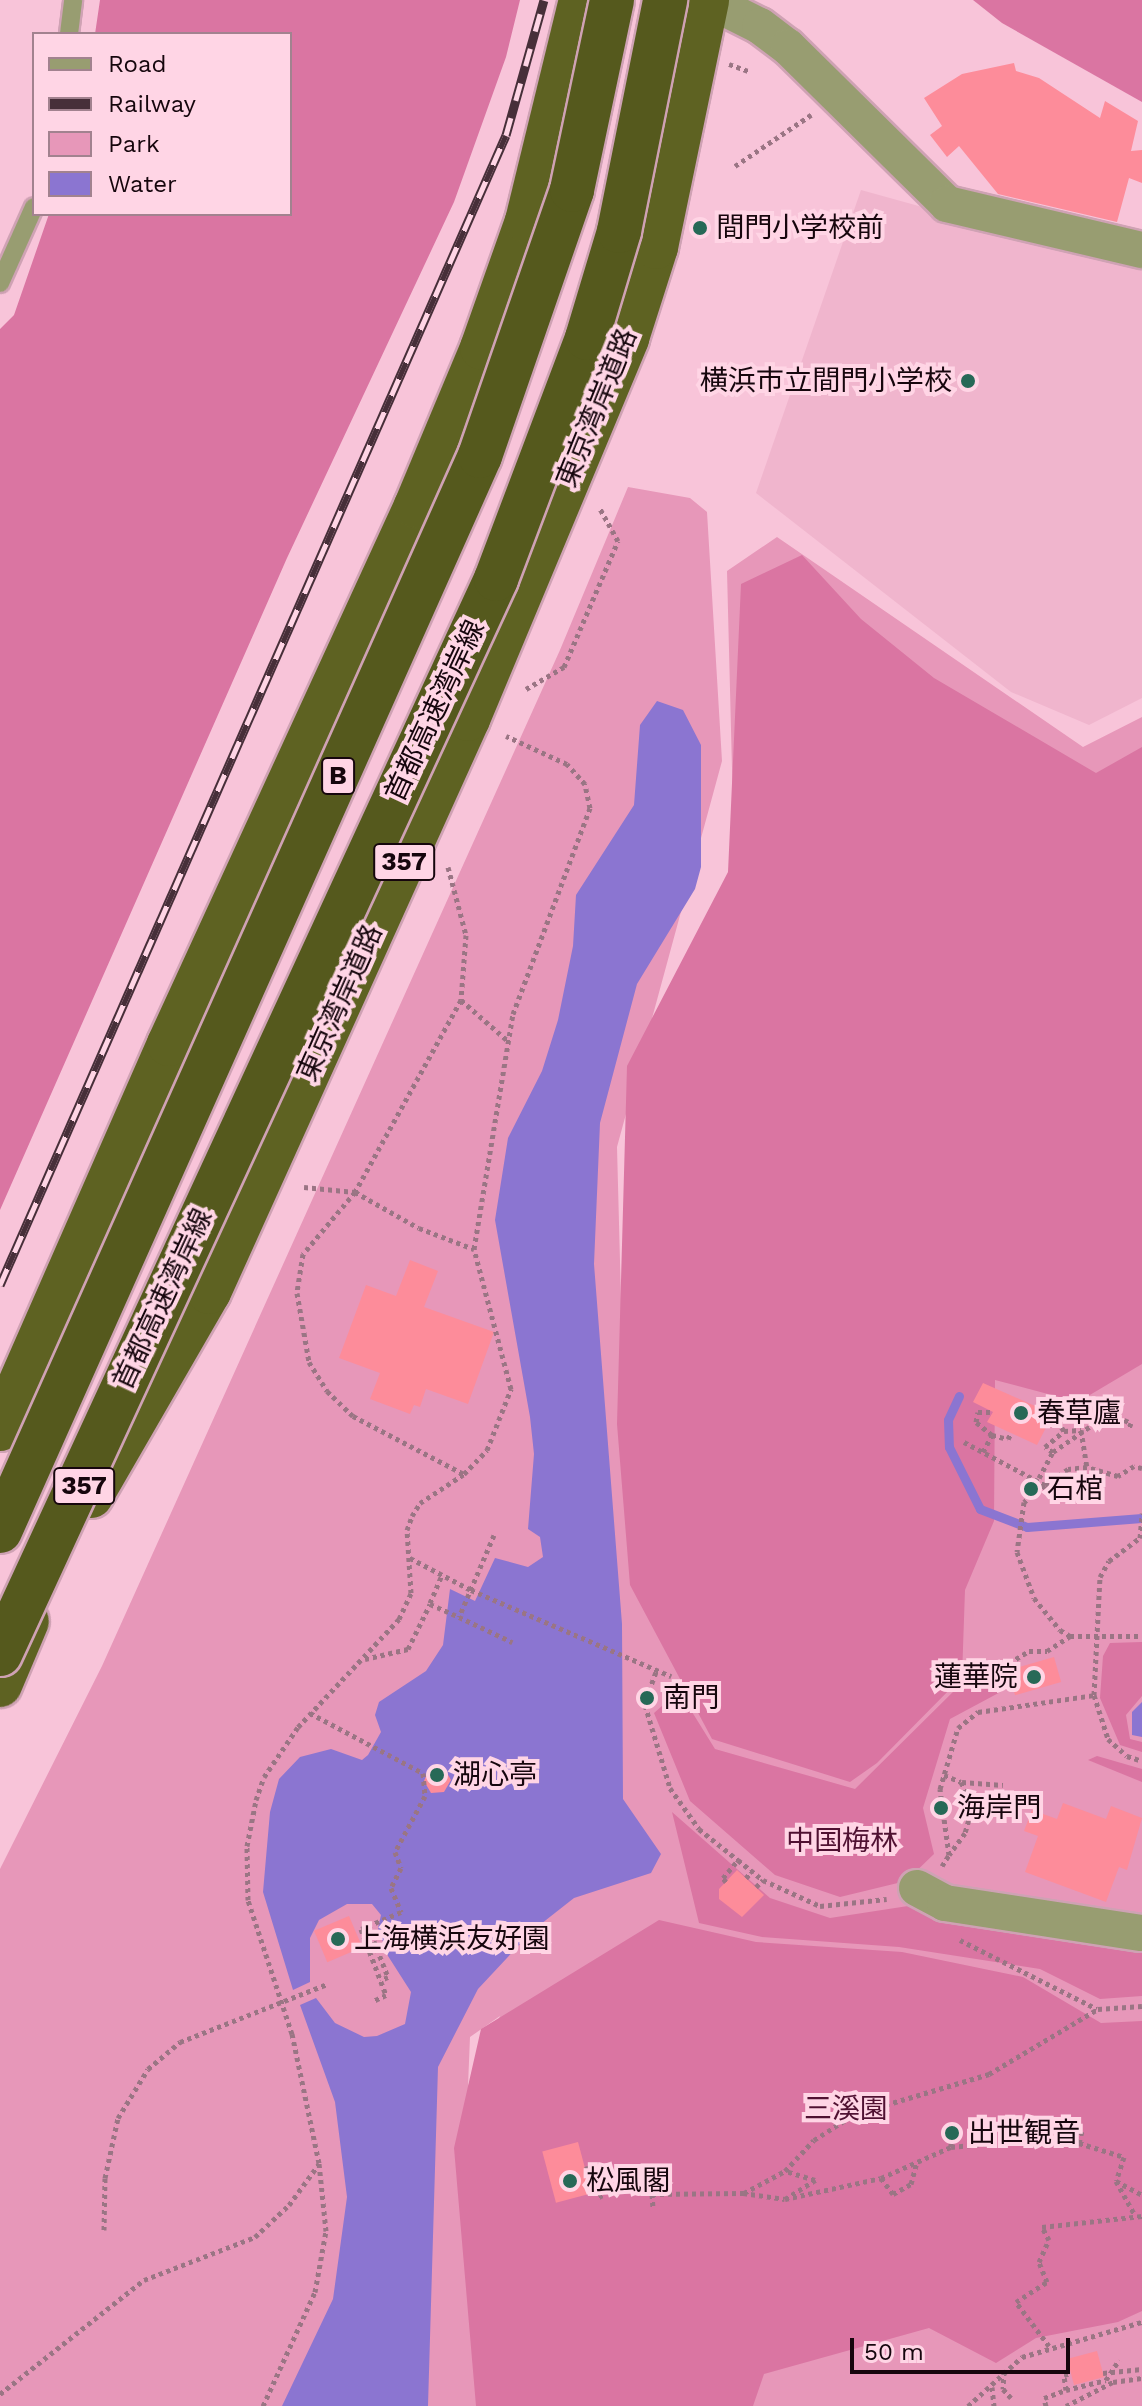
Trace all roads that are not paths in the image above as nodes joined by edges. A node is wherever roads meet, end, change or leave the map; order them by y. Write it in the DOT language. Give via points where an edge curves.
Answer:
graph roads {
  1 [pos="73,0"];
  2 [pos="581,0"];
  3 [pos="612,0"];
  4 [pos="665,0"];
  5 [pos="708,0"];
  6 [pos="69,32"];
  7 [pos="32,211"];
  8 [pos="1142,250"];
  9 [pos="0,283"];
  10 [pos="58,1362"];
  11 [pos="121,1402"];
  12 [pos="0,1429"];
  13 [pos="0,1456"];
  14 [pos="0,1531"];
  15 [pos="48,1570"];
  16 [pos="0,1654"];
  17 [pos="0,1685"];
  18 [pos="917,1888"];
  19 [pos="1142,1933"];
  1 -- 6 [label="lane"];
  2 -- 12 [label="highway" via="527,221 482,348"];
  3 -- 14 [label="highway, 首都高速湾岸線 / B, bridge" via="572,190 480,456"];
  4 -- 16 [label="highway, 首都高速湾岸線 / B, bridge" via="619,231 587,338 496,579"];
  5 -- 8 [label="street" via="760,26 947,204"];
  5 -- 15 [label="highway, 東京湾岸道路 / 357" via="659,233 627,338 474,705 209,1292"];
  7 -- 9 [label="lane"];
  10 -- 13 [label="highway"];
  11 -- 15 [label="highway, 東京湾岸道路 / 357"];
  15 -- 17 [label="highway, 東京湾岸道路 / 357"];
  18 -- 19 [label="street" via="945,1903"];
}
